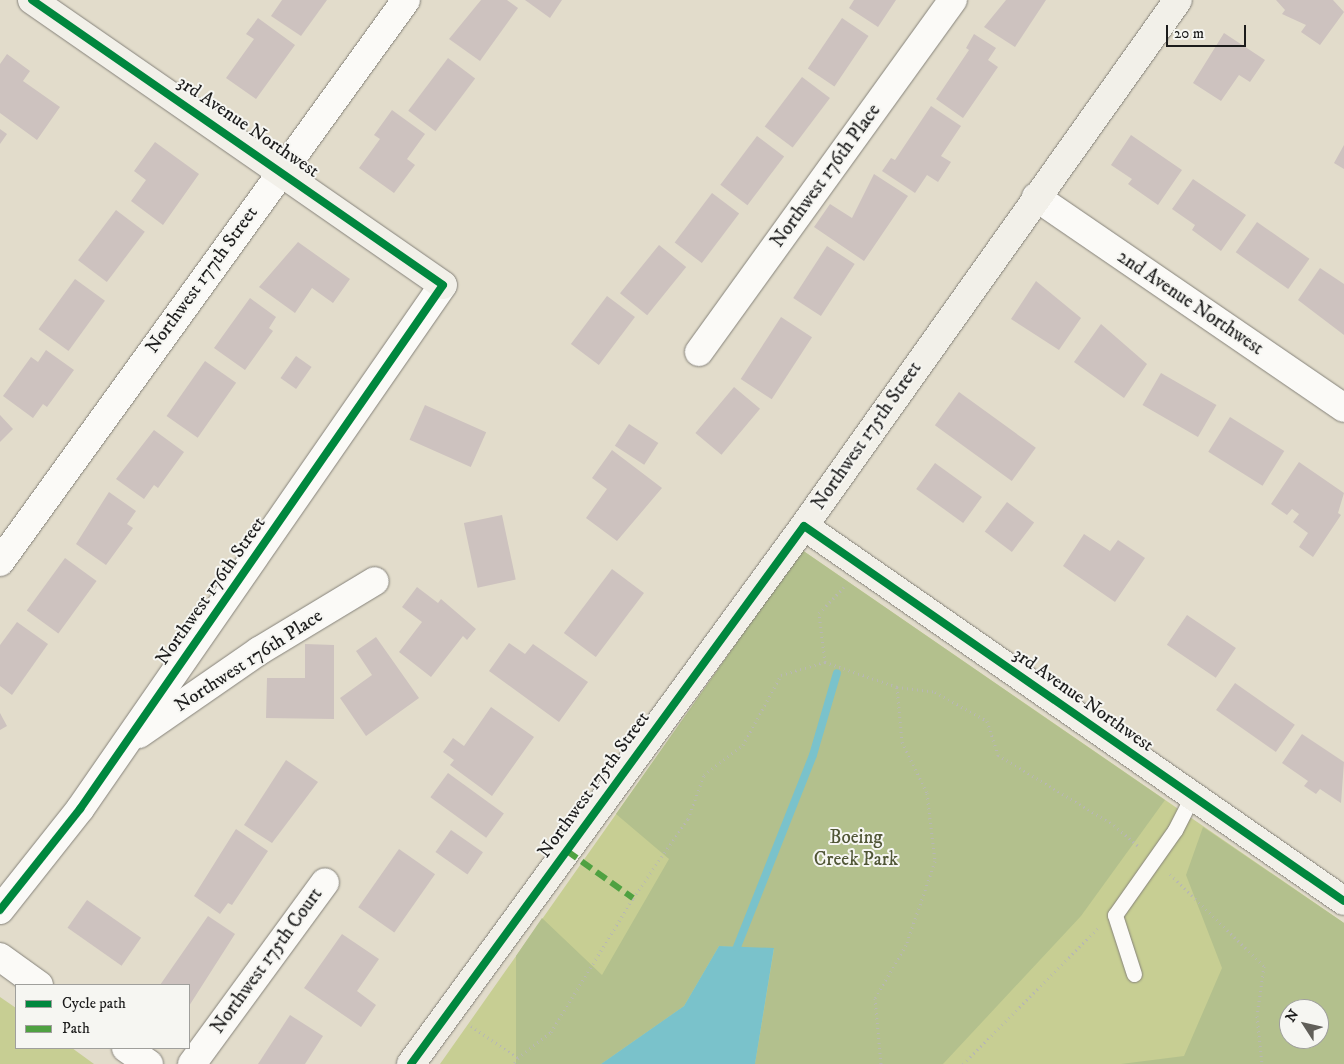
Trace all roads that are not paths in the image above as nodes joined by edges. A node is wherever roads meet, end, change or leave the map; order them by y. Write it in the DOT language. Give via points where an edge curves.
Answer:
graph roads {
  1 [pos="32,0"];
  2 [pos="406,0"];
  3 [pos="954,0"];
  4 [pos="1178,0"];
  5 [pos="281,170"];
  6 [pos="1036,197"];
  7 [pos="443,285"];
  8 [pos="699,352"];
  9 [pos="1344,408"];
  10 [pos="804,526"];
  11 [pos="0,562"];
  12 [pos="375,581"];
  13 [pos="125,744"];
  14 [pos="1192,796"];
  15 [pos="325,882"];
  16 [pos="1344,901"];
  17 [pos="0,910"];
  18 [pos="0,957"];
  19 [pos="1134,974"];
  20 [pos="38,984"];
  21 [pos="127,1049"];
  22 [pos="149,1064"];
  23 [pos="192,1064"];
  24 [pos="411,1064"];
  1 -- 5 [label="street, 3rd Avenue Northwest"];
  2 -- 5 [label="street, Northwest 177th Street"];
  3 -- 8 [label="street, Northwest 176th Place"];
  4 -- 6 [label="street, Northwest 175th Street"];
  5 -- 7 [label="street, 3rd Avenue Northwest"];
  5 -- 11 [label="street, Northwest 177th Street"];
  6 -- 9 [label="street, 2nd Avenue Northwest"];
  6 -- 10 [label="street, Northwest 175th Street"];
  7 -- 13 [label="street, Northwest 176th Street"];
  10 -- 14 [label="street, 3rd Avenue Northwest"];
  10 -- 24 [label="street, Northwest 175th Street"];
  12 -- 13 [label="street, Northwest 176th Place" via="259,651"];
  13 -- 17 [label="street, Northwest 176th Street"];
  14 -- 16 [label="street, 3rd Avenue Northwest"];
  14 -- 19 [label="lane" via="1154,860 1115,914"];
  15 -- 23 [label="street, Northwest 175th Court"];
  18 -- 20 [label="street"];
  21 -- 22 [label="street"];
}
